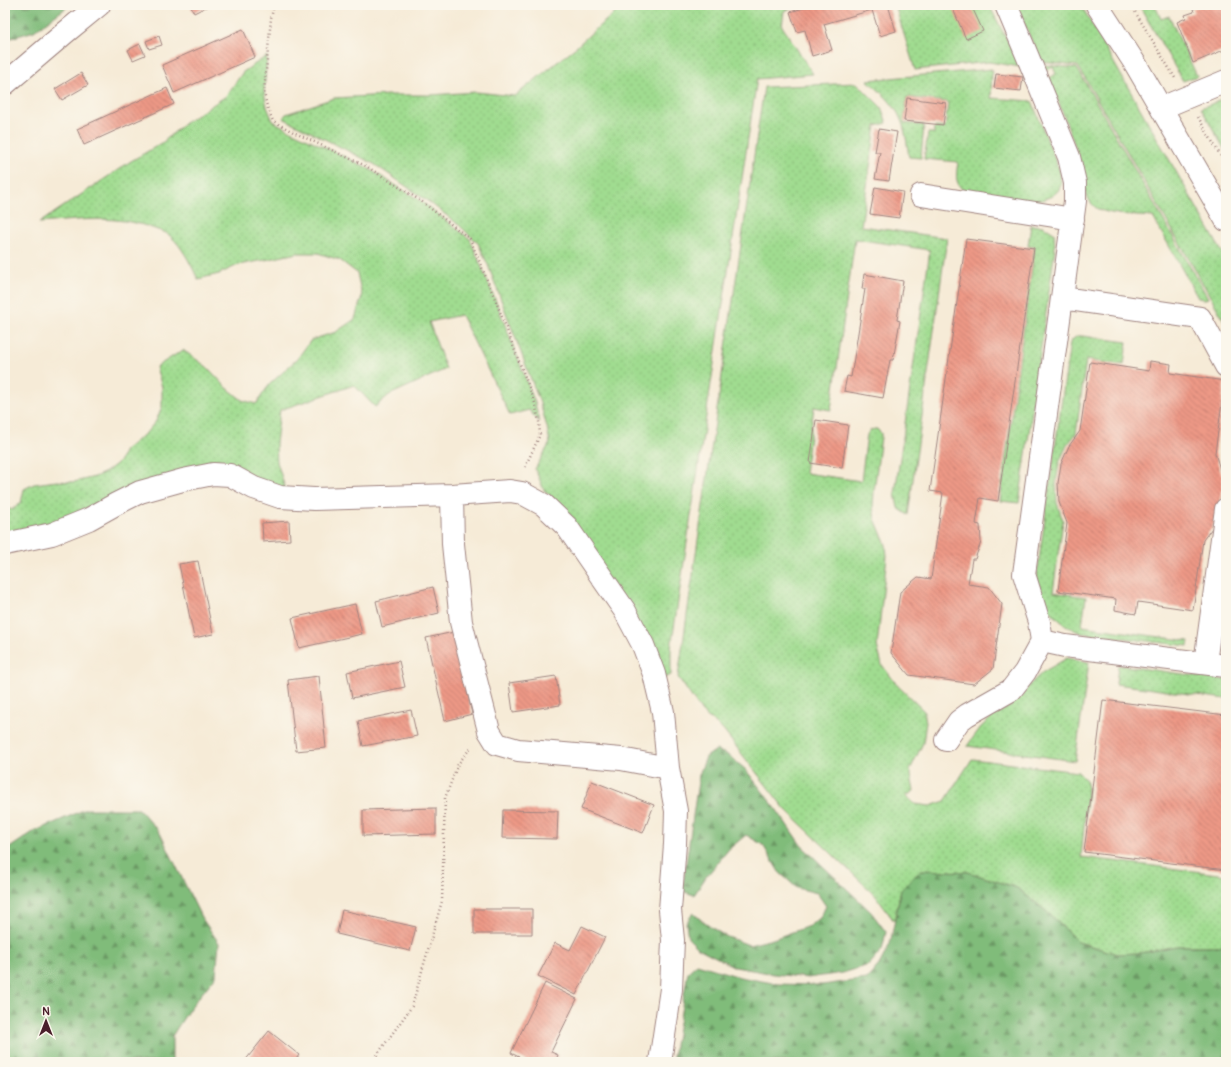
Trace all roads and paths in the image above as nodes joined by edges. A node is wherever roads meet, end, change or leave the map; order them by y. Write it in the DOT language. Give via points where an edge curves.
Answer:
graph roads {
  1 [pos="99,5"];
  2 [pos="274,5"];
  3 [pos="1006,5"];
  4 [pos="1097,5"];
  5 [pos="1226,81"];
  6 [pos="5,84"];
  7 [pos="1161,108"];
  8 [pos="921,195"];
  9 [pos="1073,219"];
  10 [pos="1226,220"];
  11 [pos="1062,298"];
  12 [pos="1226,366"];
  13 [pos="522,493"];
  14 [pos="452,494"];
  15 [pos="1226,509"];
  16 [pos="5,544"];
  17 [pos="1042,641"];
  18 [pos="1204,663"];
  19 [pos="1226,666"];
  20 [pos="492,736"];
  21 [pos="946,740"];
  22 [pos="668,768"];
  23 [pos="372,1062"];
  24 [pos="660,1062"];
  1 -- 6 [label="street"];
  2 -- 13 [label="path" via="264,92 273,121 366,166 421,201 470,239 498,304 535,403 539,422 540,435 526,465"];
  3 -- 9 [label="street" via="1069,157 1074,183"];
  4 -- 7 [label="street"];
  5 -- 7 [label="street"];
  7 -- 10 [label="street"];
  8 -- 9 [label="street"];
  9 -- 11 [label="street"];
  11 -- 12 [label="street" via="1200,318"];
  11 -- 17 [label="street" via="1024,574 1039,622"];
  13 -- 14 [label="street" via="510,491"];
  13 -- 22 [label="street" via="544,505 568,527 625,611 643,645 654,674 663,712"];
  14 -- 16 [label="street" via="314,499 280,497 254,488 230,475 213,474 140,492 89,519 52,534"];
  14 -- 20 [label="street" via="453,544 461,622"];
  15 -- 18 [label="street"];
  17 -- 18 [label="street"];
  17 -- 21 [label="street" via="1025,672 1011,690 959,721"];
  18 -- 19 [label="street"];
  20 -- 22 [label="street" via="497,744 518,750 621,759"];
  20 -- 23 [label="path" via="469,750 458,764 445,798 442,901 412,1006"];
  22 -- 24 [label="street" via="676,811 670,910 673,940 671,989"];
}
